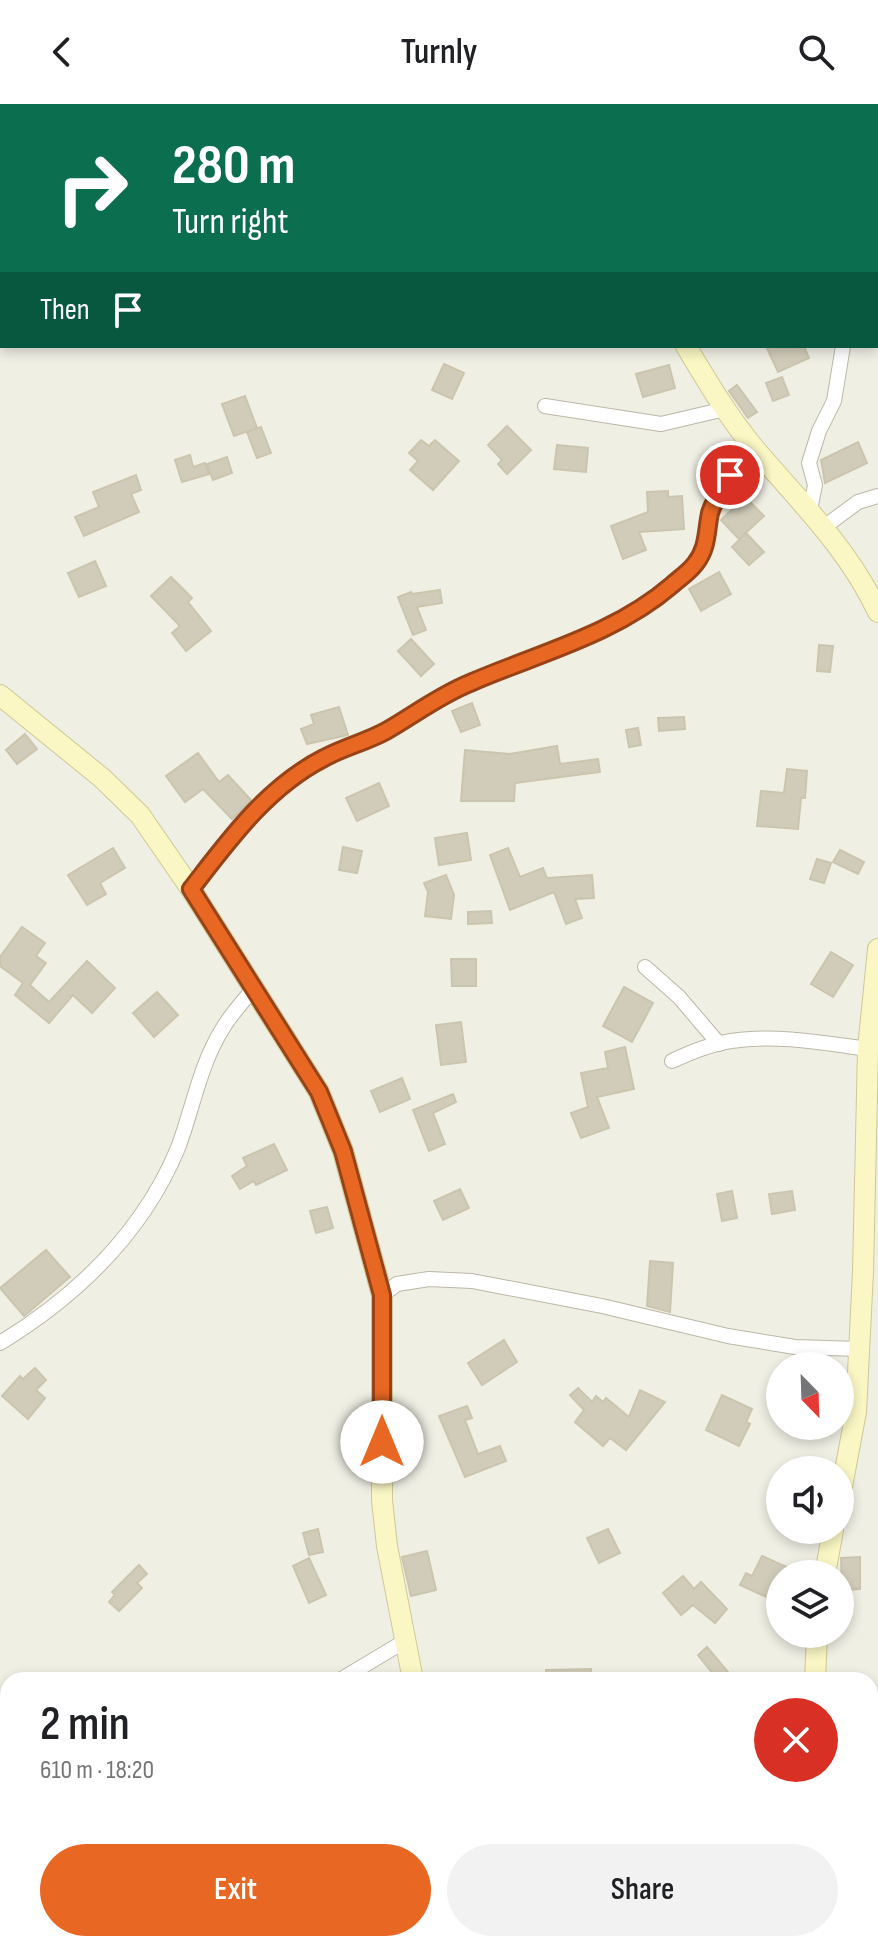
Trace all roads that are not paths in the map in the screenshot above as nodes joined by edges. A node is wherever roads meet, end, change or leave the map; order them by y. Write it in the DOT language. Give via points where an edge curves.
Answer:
graph roads {
  1 [pos="687,348"];
  2 [pos="843,348"];
  3 [pos="545,406"];
  4 [pos="725,409"];
  5 [pos="754,448"];
  6 [pos="878,496"];
  7 [pos="810,510"];
  8 [pos="824,527"];
  9 [pos="878,612"];
  10 [pos="0,695"];
  11 [pos="191,889"];
  12 [pos="878,949"];
  13 [pos="645,967"];
  14 [pos="253,989"];
  15 [pos="875,1014"];
  16 [pos="719,1044"];
  17 [pos="868,1049"];
  18 [pos="672,1061"];
  19 [pos="871,1201"];
  20 [pos="382,1295"];
  21 [pos="0,1343"];
  22 [pos="860,1349"];
  23 [pos="848,1456"];
  24 [pos="405,1641"];
  25 [pos="816,1648"];
  26 [pos="353,1672"];
  27 [pos="411,1672"];
  28 [pos="815,1672"];
  1 -- 4 [label="street"];
  2 -- 7 [label="street" via="834,401 809,463 815,485"];
  3 -- 4 [label="street" via="661,424"];
  4 -- 5 [label="street"];
  5 -- 7 [label="street"];
  5 -- 11 [label="street" via="730,475 711,510 700,557 659,596 573,643 468,683 381,734 296,774 234,834"];
  6 -- 8 [label="street" via="858,502"];
  7 -- 8 [label="street"];
  8 -- 9 [label="street" via="858,573"];
  10 -- 11 [label="street" via="140,815"];
  11 -- 14 [label="street"];
  12 -- 15 [label="street"];
  13 -- 16 [label="street"];
  14 -- 20 [label="street" via="319,1092 343,1151"];
  14 -- 21 [label="street" via="222,1029 172,1160 124,1240 58,1303"];
  15 -- 17 [label="street"];
  16 -- 17 [label="street" via="768,1039"];
  16 -- 18 [label="street"];
  17 -- 19 [label="street"];
  19 -- 22 [label="street"];
  20 -- 22 [label="street" via="397,1284 429,1279 472,1281 728,1336"];
  20 -- 24 [label="street" via="382,1500"];
  22 -- 23 [label="street"];
  24 -- 26 [label="street"];
  24 -- 27 [label="street"];
  25 -- 28 [label="street"];
}
